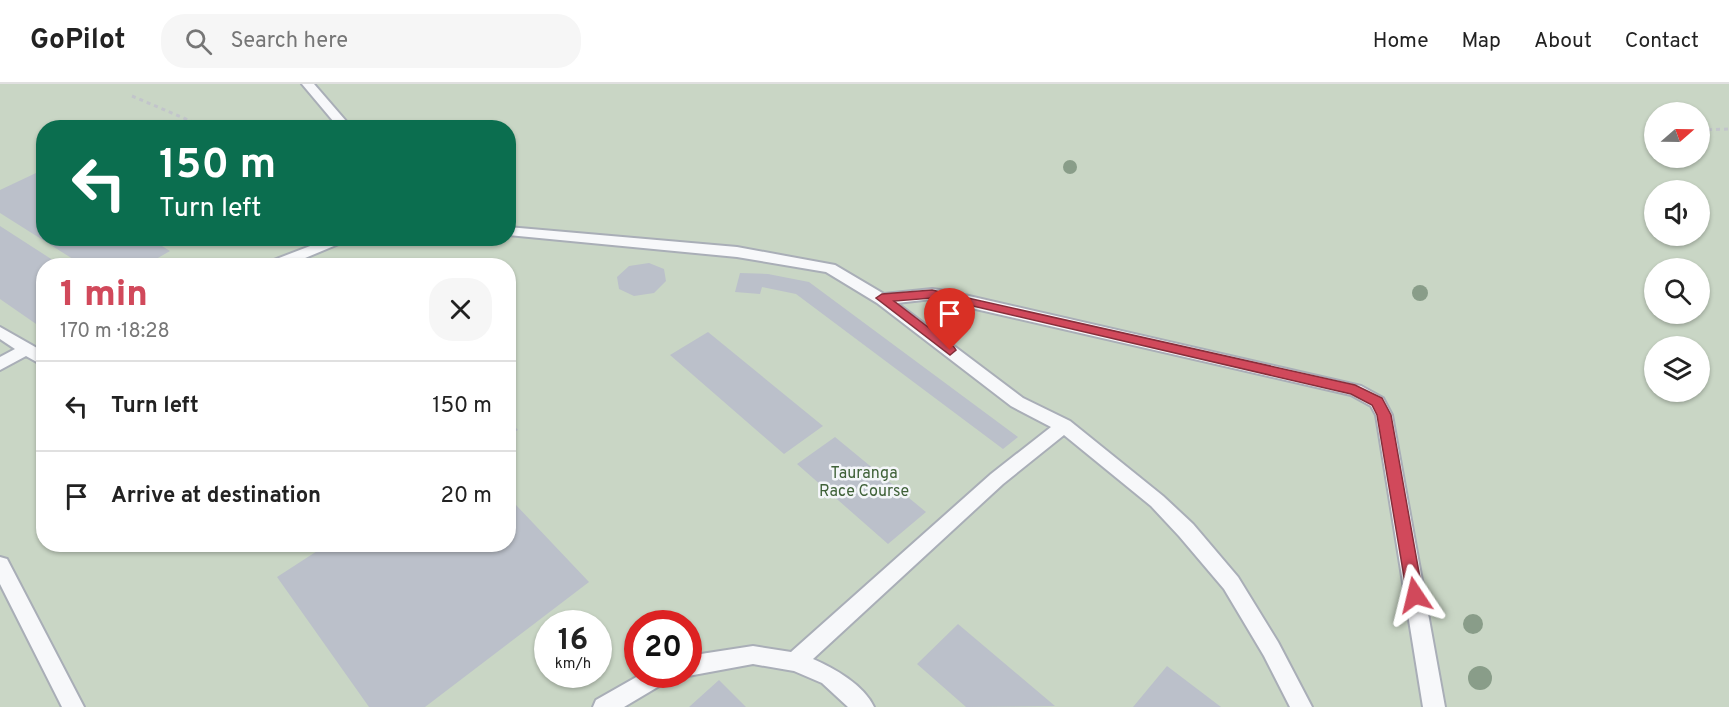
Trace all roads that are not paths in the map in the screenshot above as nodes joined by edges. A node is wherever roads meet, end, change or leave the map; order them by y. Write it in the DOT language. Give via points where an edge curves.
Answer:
graph roads {
  1 [pos="308,84"];
  2 [pos="339,120"];
  3 [pos="516,232"];
  4 [pos="325,246"];
  5 [pos="292,258"];
  6 [pos="882,298"];
  7 [pos="0,332"];
  8 [pos="26,350"];
  9 [pos="36,356"];
  10 [pos="0,364"];
  11 [pos="1064,426"];
  12 [pos="0,565"];
  13 [pos="795,662"];
  14 [pos="702,664"];
  15 [pos="637,688"];
  16 [pos="73,707"];
  17 [pos="604,707"];
  18 [pos="863,707"];
  19 [pos="1301,707"];
  20 [pos="1434,707"];
  1 -- 2 [label="lane"];
  3 -- 6 [label="lane" via="737,252 830,268"];
  4 -- 5 [label="lane"];
  6 -- 11 [label="lane" via="1017,402"];
  6 -- 20 [label="lane" via="947,296 1355,390 1377,402 1384,415"];
  7 -- 8 [label="lane"];
  8 -- 9 [label="lane"];
  8 -- 10 [label="lane"];
  11 -- 13 [label="lane" via="997,479"];
  11 -- 19 [label="lane" via="1157,501 1231,583"];
  12 -- 16 [label="lane"];
  13 -- 14 [label="lane" via="753,655"];
  13 -- 18 [label="lane" via="829,676"];
  15 -- 17 [label="lane"];
}
